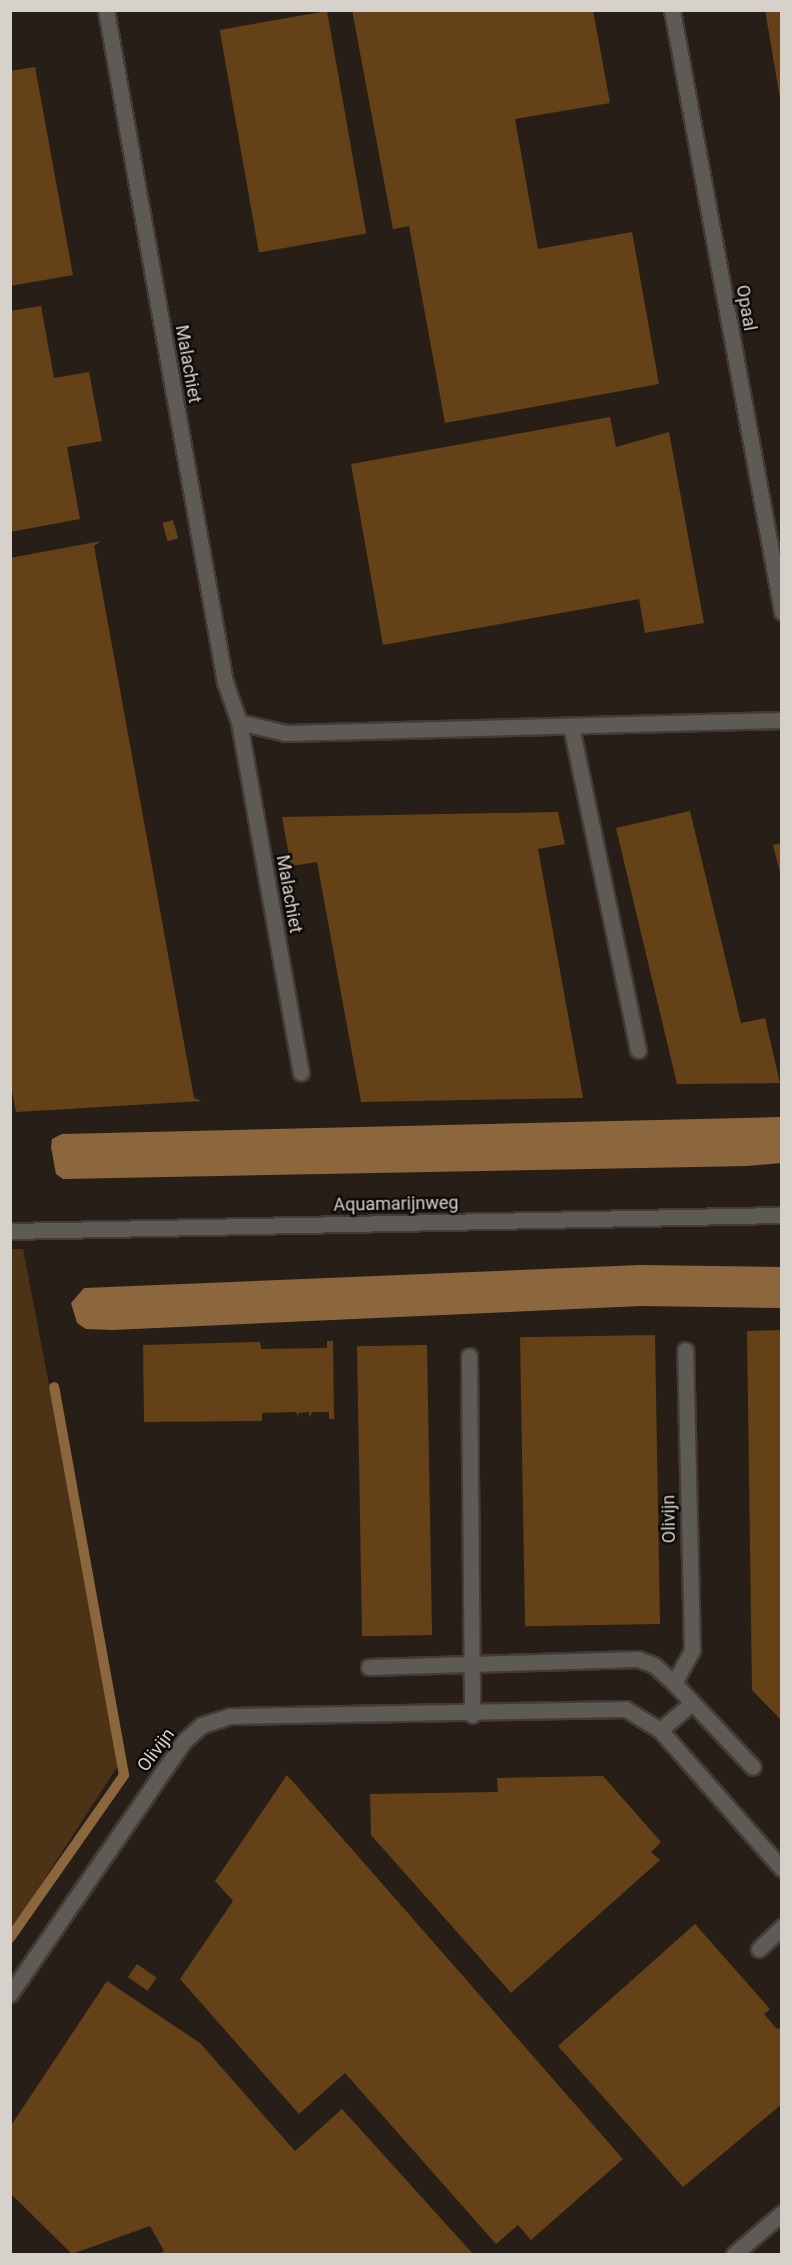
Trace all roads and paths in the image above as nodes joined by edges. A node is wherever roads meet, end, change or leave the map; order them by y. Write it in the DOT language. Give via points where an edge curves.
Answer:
graph roads {
  1 [pos="106,10"];
  2 [pos="672,10"];
  3 [pos="782,612"];
  4 [pos="782,720"];
  5 [pos="239,722"];
  6 [pos="571,726"];
  7 [pos="638,1050"];
  8 [pos="301,1072"];
  9 [pos="782,1215"];
  10 [pos="10,1231"];
  11 [pos="685,1350"];
  12 [pos="469,1356"];
  13 [pos="472,1664"];
  14 [pos="369,1667"];
  15 [pos="674,1683"];
  16 [pos="692,1702"];
  17 [pos="472,1715"];
  18 [pos="660,1730"];
  19 [pos="753,1767"];
  20 [pos="782,1869"];
  21 [pos="782,1927"];
  22 [pos="759,1948"];
  23 [pos="10,1994"];
  24 [pos="782,2212"];
  25 [pos="734,2254"];
  1 -- 5 [label="street, Malachiet" via="225,682"];
  2 -- 3 [label="street, Opaal"];
  4 -- 6 [label="street"];
  5 -- 6 [label="street" via="285,733"];
  5 -- 8 [label="street, Malachiet"];
  6 -- 7 [label="street"];
  9 -- 10 [label="street, Aquamarijnweg"];
  11 -- 15 [label="street, Olivijn" via="692,1650"];
  12 -- 13 [label="street"];
  13 -- 14 [label="street"];
  13 -- 15 [label="street" via="638,1659 654,1665"];
  13 -- 17 [label="street"];
  15 -- 16 [label="street"];
  16 -- 18 [label="street"];
  16 -- 19 [label="street"];
  17 -- 18 [label="street, Olivijn" via="626,1709"];
  17 -- 23 [label="street, Olivijn" via="230,1716 202,1725 184,1741"];
  18 -- 20 [label="street, Olivijn"];
  21 -- 22 [label="street"];
  24 -- 25 [label="street"];
}
